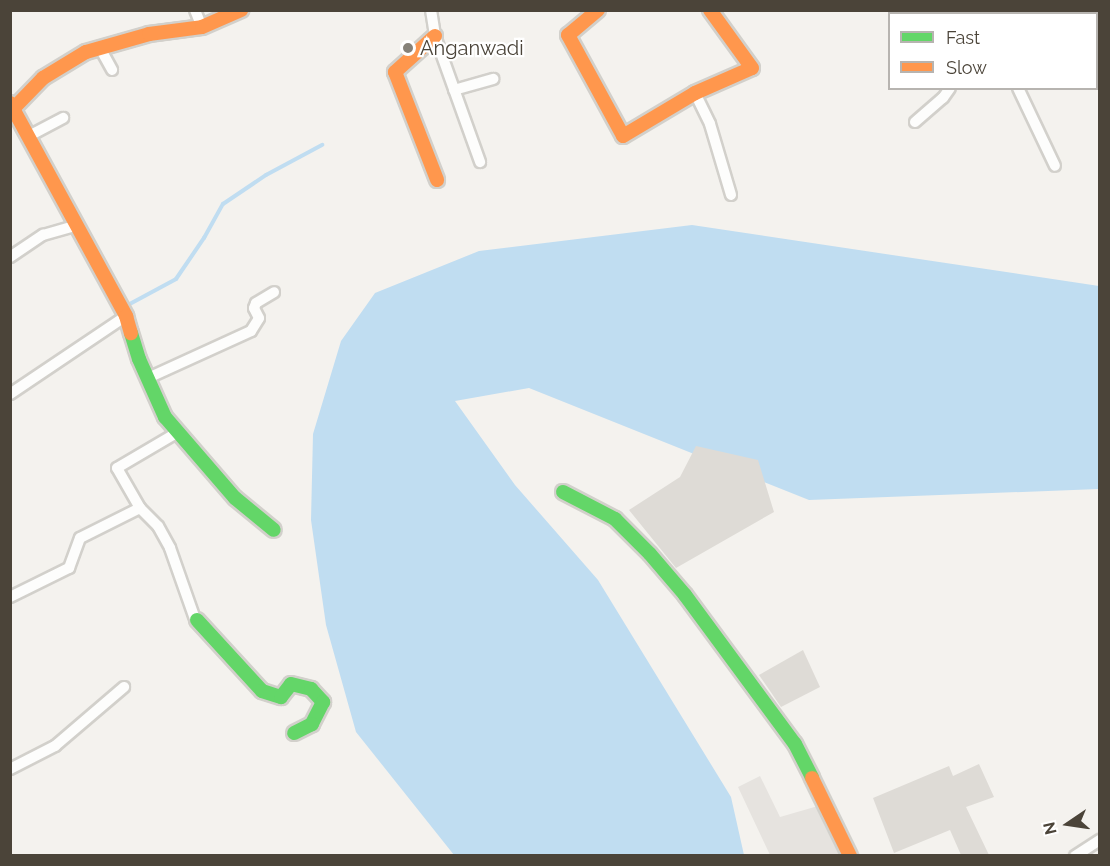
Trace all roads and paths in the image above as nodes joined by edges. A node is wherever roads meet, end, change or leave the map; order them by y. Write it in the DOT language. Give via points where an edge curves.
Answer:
graph roads {
  1 [pos="195,10"];
  2 [pos="241,10"];
  3 [pos="431,10"];
  4 [pos="598,10"];
  5 [pos="710,10"];
  6 [pos="202,27"];
  7 [pos="435,36"];
  8 [pos="100,48"];
  9 [pos="112,70"];
  10 [pos="493,79"];
  11 [pos="454,90"];
  12 [pos="949,90"];
  13 [pos="1019,90"];
  14 [pos="695,93"];
  15 [pos="12,106"];
  16 [pos="63,118"];
  17 [pos="915,122"];
  18 [pos="27,137"];
  19 [pos="480,162"];
  20 [pos="1055,166"];
  21 [pos="437,180"];
  22 [pos="731,195"];
  23 [pos="78,225"];
  24 [pos="10,257"];
  25 [pos="274,292"];
  26 [pos="126,316"];
  27 [pos="148,378"];
  28 [pos="10,394"];
  29 [pos="178,432"];
  30 [pos="562,492"];
  31 [pos="140,508"];
  32 [pos="274,530"];
  33 [pos="10,597"];
  34 [pos="196,621"];
  35 [pos="124,687"];
  36 [pos="294,733"];
  37 [pos="10,769"];
  38 [pos="1100,840"];
  39 [pos="850,855"];
  40 [pos="1075,855"];
  1 -- 6 [label="street"];
  2 -- 6 [label="street"];
  3 -- 7 [label="street"];
  4 -- 14 [label="street" via="568,35 623,136"];
  5 -- 14 [label="street" via="752,68"];
  6 -- 8 [label="street" via="149,34"];
  7 -- 11 [label="street"];
  7 -- 21 [label="street" via="395,72"];
  8 -- 9 [label="street"];
  8 -- 15 [label="street" via="43,78"];
  10 -- 11 [label="street"];
  11 -- 19 [label="street"];
  12 -- 17 [label="street"];
  13 -- 20 [label="street"];
  14 -- 22 [label="street" via="710,124"];
  15 -- 18 [label="street"];
  16 -- 18 [label="street"];
  18 -- 23 [label="street"];
  23 -- 24 [label="street" via="43,235"];
  23 -- 26 [label="street"];
  25 -- 27 [label="street" via="256,303 259,318 251,331"];
  26 -- 27 [label="street"];
  26 -- 28 [label="street"];
  27 -- 29 [label="street" via="165,417"];
  29 -- 31 [label="street" via="117,468"];
  29 -- 32 [label="street" via="235,498"];
  30 -- 39 [label="street" via="615,519 685,595 795,744"];
  31 -- 33 [label="street" via="80,538 69,568"];
  31 -- 34 [label="street" via="158,526 170,548"];
  34 -- 36 [label="street" via="262,691 281,697 291,684 311,688 323,702 312,724"];
  35 -- 37 [label="street" via="55,746"];
  38 -- 40 [label="street"];
}
